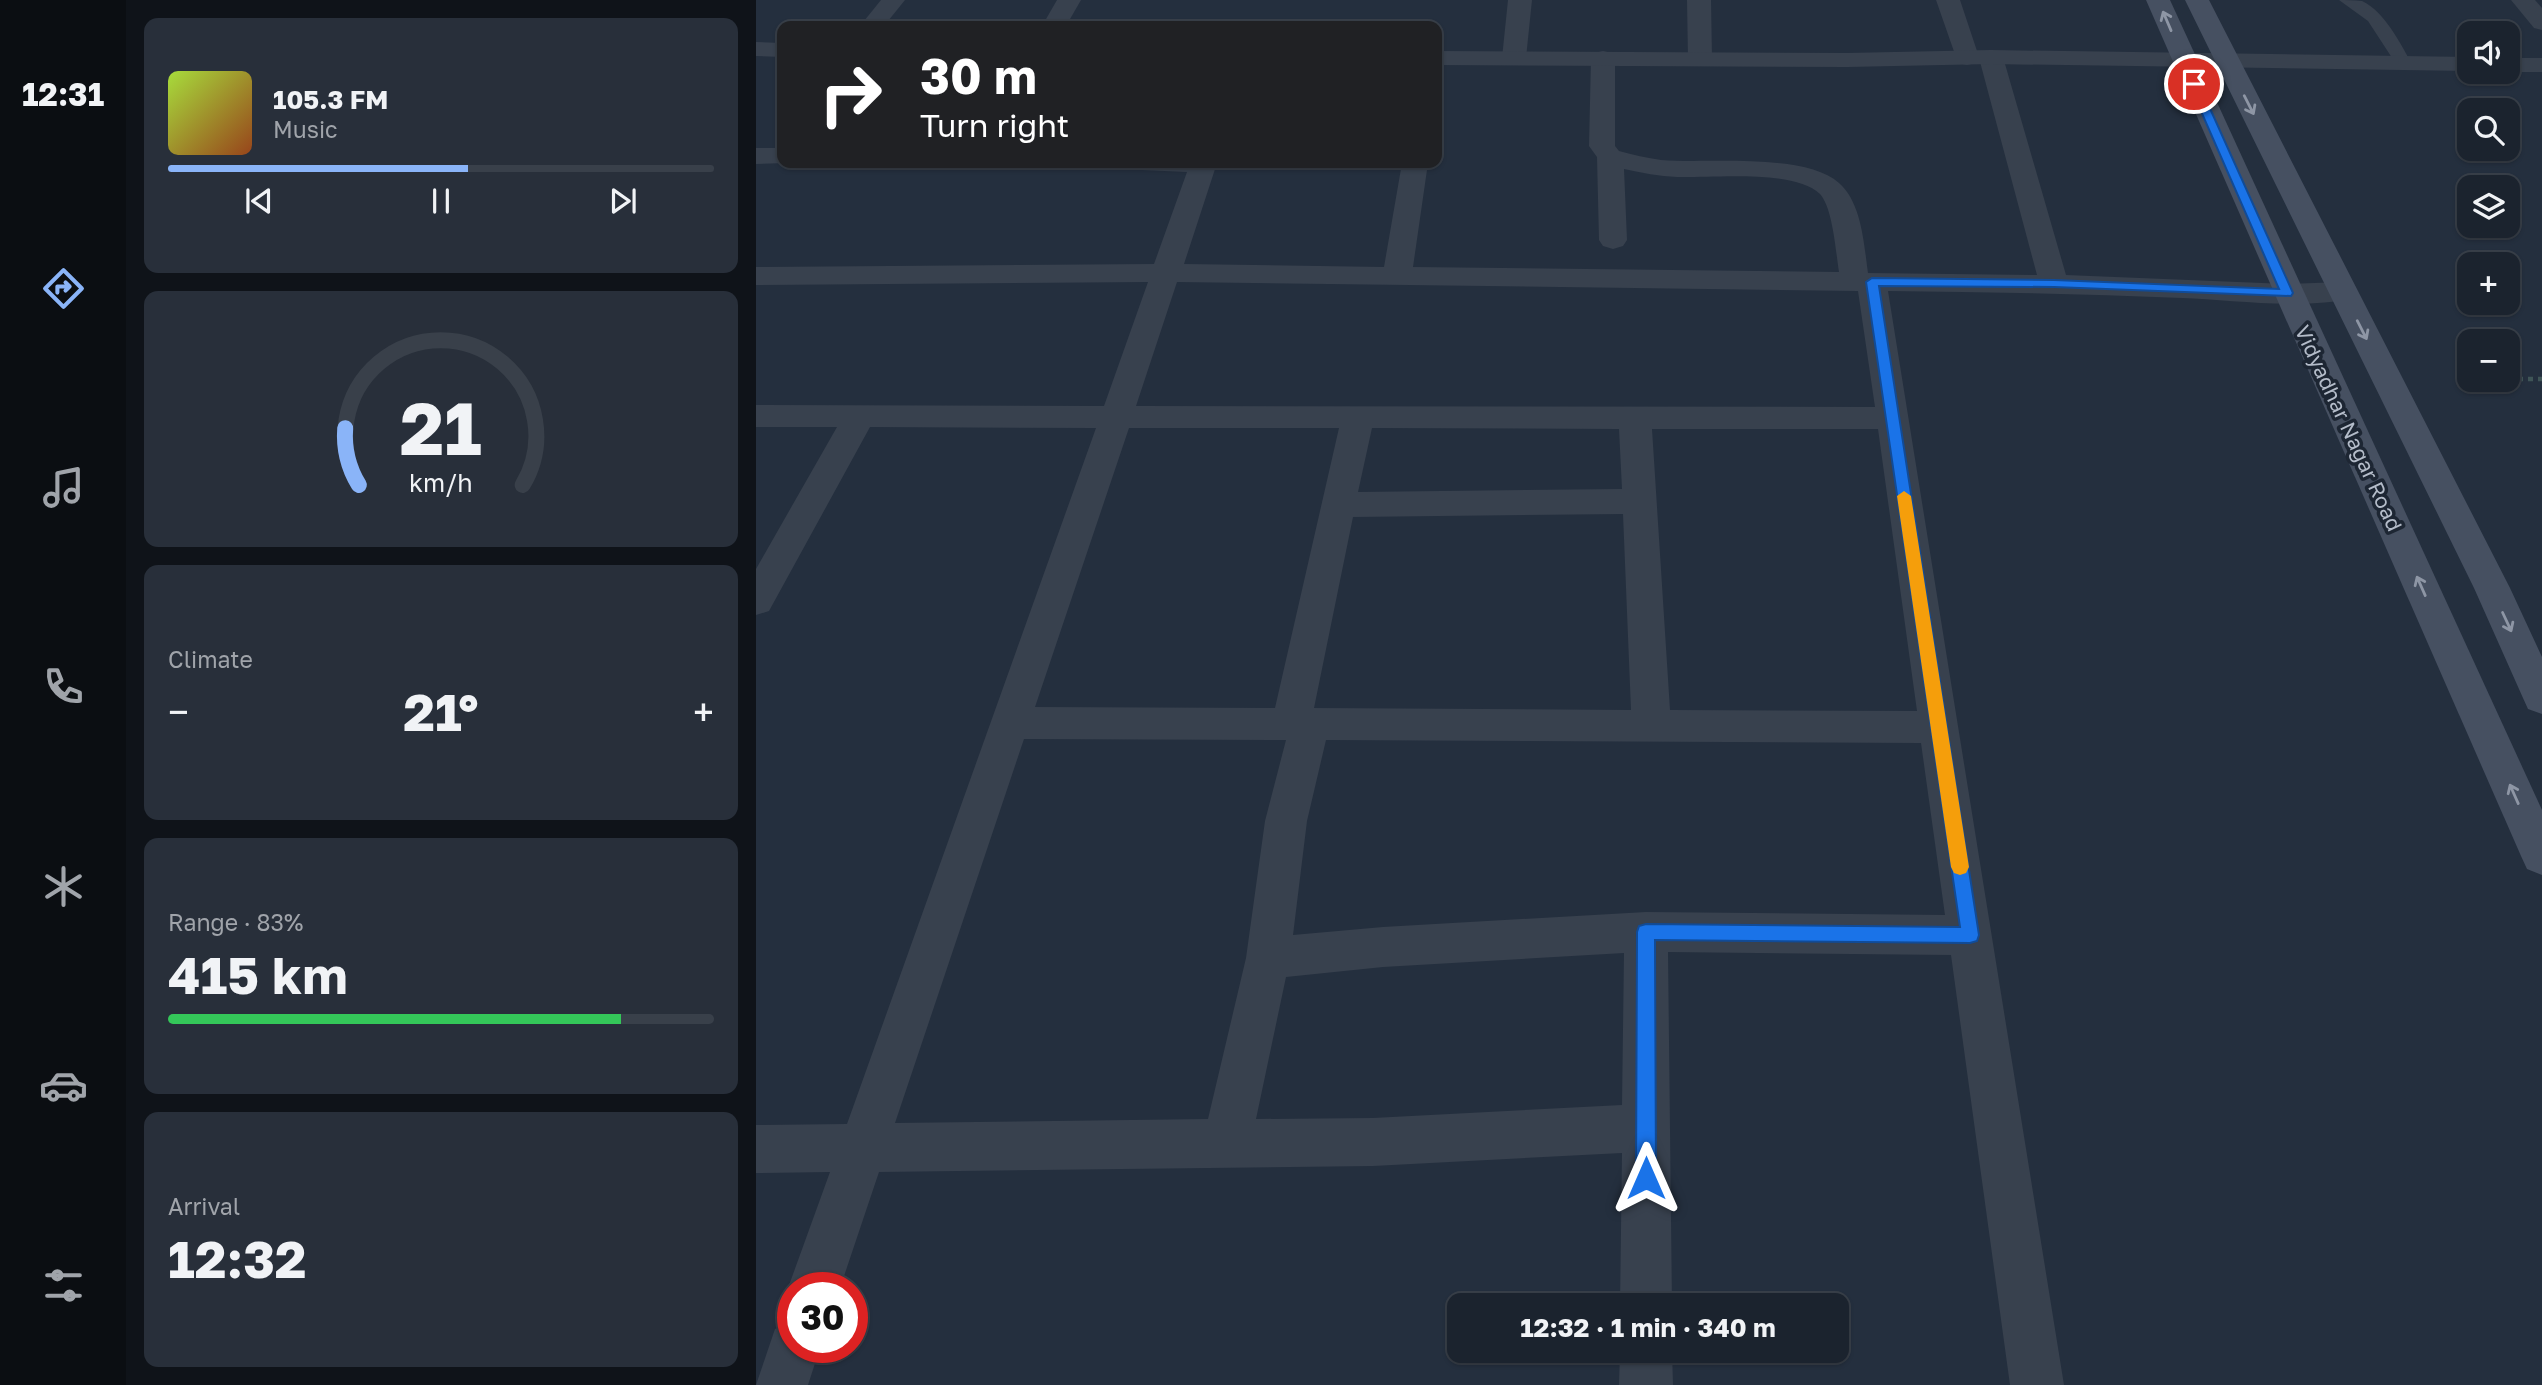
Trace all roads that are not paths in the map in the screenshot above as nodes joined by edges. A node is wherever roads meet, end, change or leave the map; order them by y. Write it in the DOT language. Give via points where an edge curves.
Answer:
graph roads {
  1 [pos="893,0"];
  2 [pos="1069,0"];
  3 [pos="1520,0"];
  4 [pos="1699,0"];
  5 [pos="1948,0"];
  6 [pos="2158,0"];
  7 [pos="2197,0"];
  8 [pos="2346,0"];
  9 [pos="2523,0"];
  10 [pos="876,21"];
  11 [pos="1057,21"];
  12 [pos="2542,23"];
  13 [pos="756,49"];
  14 [pos="777,50"];
  15 [pos="1442,58"];
  16 [pos="1514,58"];
  17 [pos="1603,58"];
  18 [pos="1979,58"];
  19 [pos="1700,59"];
  20 [pos="2184,61"];
  21 [pos="2228,62"];
  22 [pos="2404,64"];
  23 [pos="2457,64"];
  24 [pos="2520,65"];
  25 [pos="2542,65"];
  26 [pos="756,156"];
  27 [pos="777,156"];
  28 [pos="1610,157"];
  29 [pos="1202,168"];
  30 [pos="1414,168"];
  31 [pos="1613,240"];
  32 [pos="1166,272"];
  33 [pos="1397,275"];
  34 [pos="756,276"];
  35 [pos="1863,282"];
  36 [pos="2054,284"];
  37 [pos="2342,291"];
  38 [pos="2287,293"];
  39 [pos="1116,415"];
  40 [pos="756,416"];
  41 [pos="860,416"];
  42 [pos="1358,416"];
  43 [pos="1635,417"];
  44 [pos="1892,418"];
  45 [pos="1640,501"];
  46 [pos="1339,505"];
  47 [pos="756,601"];
  48 [pos="2542,698"];
  49 [pos="1010,723"];
  50 [pos="1301,724"];
  51 [pos="1651,726"];
  52 [pos="1938,727"];
  53 [pos="2542,856"];
  54 [pos="1646,932"];
  55 [pos="1970,935"];
  56 [pos="1268,958"];
  57 [pos="1646,1128"];
  58 [pos="1227,1143"];
  59 [pos="864,1145"];
  60 [pos="756,1149"];
  61 [pos="820,1272"];
  62 [pos="1646,1293"];
  63 [pos="789,1363"];
  64 [pos="1646,1363"];
  65 [pos="781,1385"];
  66 [pos="1646,1385"];
  67 [pos="2037,1385"];
  1 -- 10 [label="street"];
  2 -- 11 [label="street"];
  3 -- 16 [label="street"];
  4 -- 19 [label="street"];
  5 -- 18 [label="street"];
  20 -- 6 [label="main road, Vidyadhar Nagar Road, one-way"];
  7 -- 21 [label="main road"];
  8 -- 22 [label="lane" via="2357,4 2384,30"];
  9 -- 12 [label="street"];
  13 -- 14 [label="street"];
  15 -- 16 [label="street"];
  16 -- 17 [label="street"];
  17 -- 19 [label="street"];
  17 -- 28 [label="street" via="1601,146"];
  18 -- 19 [label="street"];
  18 -- 20 [label="street"];
  18 -- 36 [label="street"];
  20 -- 21 [label="street"];
  20 -- 38 [label="main road, Vidyadhar Nagar Road"];
  21 -- 22 [label="street"];
  21 -- 37 [label="main road, one-way"];
  22 -- 23 [label="street"];
  24 -- 25 [label="street"];
  26 -- 27 [label="street"];
  28 -- 31 [label="street"];
  28 -- 35 [label="street" via="1664,168 1781,172 1816,179 1832,191"];
  29 -- 32 [label="street"];
  30 -- 33 [label="street"];
  32 -- 33 [label="street"];
  32 -- 34 [label="street"];
  32 -- 39 [label="street"];
  33 -- 35 [label="street"];
  35 -- 36 [label="street"];
  35 -- 44 [label="street"];
  36 -- 38 [label="street"];
  37 -- 38 [label="street"];
  37 -- 48 [label="main road, one-way" via="2492,588"];
  53 -- 38 [label="main road, Vidyadhar Nagar Road, one-way"];
  39 -- 41 [label="street"];
  39 -- 42 [label="street"];
  39 -- 49 [label="street"];
  40 -- 41 [label="street"];
  41 -- 47 [label="street"];
  42 -- 43 [label="street"];
  42 -- 46 [label="street"];
  43 -- 44 [label="street"];
  43 -- 45 [label="street"];
  44 -- 52 [label="street"];
  45 -- 46 [label="street"];
  45 -- 51 [label="street"];
  46 -- 50 [label="street"];
  49 -- 50 [label="street"];
  49 -- 59 [label="street"];
  50 -- 51 [label="street"];
  50 -- 56 [label="street"];
  51 -- 52 [label="street"];
  52 -- 55 [label="street"];
  54 -- 55 [label="street"];
  54 -- 56 [label="street"];
  54 -- 57 [label="street"];
  55 -- 67 [label="street"];
  56 -- 58 [label="street"];
  57 -- 58 [label="street" via="1373,1142"];
  57 -- 62 [label="street"];
  58 -- 59 [label="street"];
  59 -- 60 [label="street"];
  59 -- 61 [label="street"];
  63 -- 65 [label="street"];
  64 -- 66 [label="street"];
}
